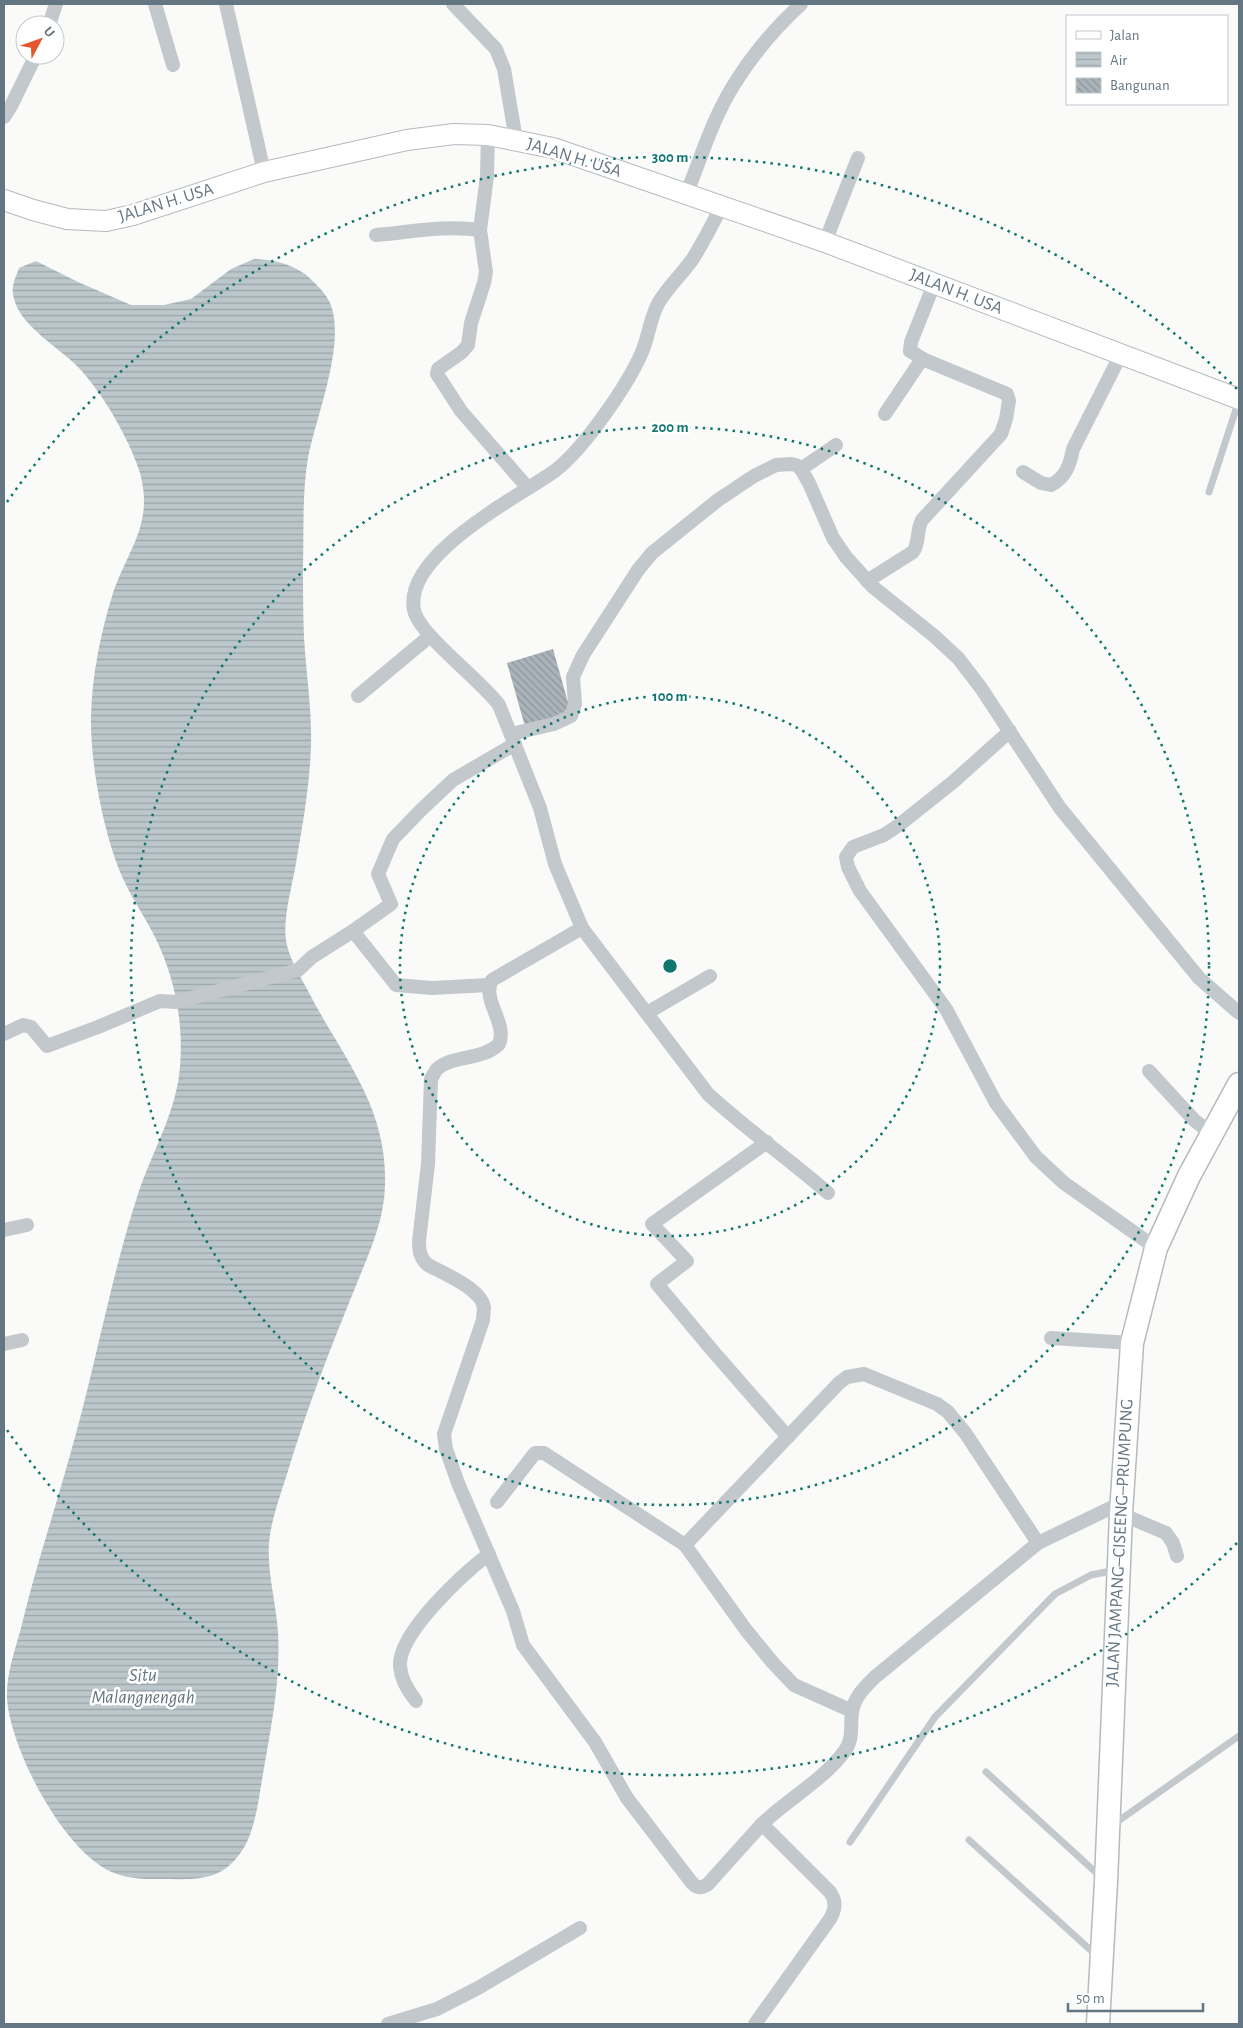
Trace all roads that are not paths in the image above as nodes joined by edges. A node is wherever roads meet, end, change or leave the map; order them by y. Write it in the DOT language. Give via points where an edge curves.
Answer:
graph roads {
  1 [pos="226,4"];
  2 [pos="453,4"];
  3 [pos="801,4"];
  4 [pos="152,5"];
  5 [pos="31,65"];
  6 [pos="173,65"];
  7 [pos="4,117"];
  8 [pos="488,135"];
  9 [pos="516,140"];
  10 [pos="858,158"];
  11 [pos="264,172"];
  12 [pos="686,195"];
  13 [pos="4,200"];
  14 [pos="721,207"];
  15 [pos="480,230"];
  16 [pos="376,235"];
  17 [pos="825,242"];
  18 [pos="934,284"];
  19 [pos="1121,354"];
  20 [pos="922,359"];
  21 [pos="1239,400"];
  22 [pos="884,414"];
  23 [pos="836,445"];
  24 [pos="801,469"];
  25 [pos="1023,472"];
  26 [pos="528,488"];
  27 [pos="1209,492"];
  28 [pos="867,581"];
  29 [pos="430,636"];
  30 [pos="358,696"];
  31 [pos="1010,731"];
  32 [pos="513,739"];
  33 [pos="582,928"];
  34 [pos="353,931"];
  35 [pos="710,976"];
  36 [pos="489,985"];
  37 [pos="647,1012"];
  38 [pos="1239,1013"];
  39 [pos="4,1034"];
  40 [pos="1149,1071"];
  41 [pos="1239,1084"];
  42 [pos="1212,1134"];
  43 [pos="767,1142"];
  44 [pos="828,1194"];
  45 [pos="27,1225"];
  46 [pos="4,1230"];
  47 [pos="1156,1248"];
  48 [pos="1051,1338"];
  49 [pos="22,1340"];
  50 [pos="1132,1343"];
  51 [pos="4,1344"];
  52 [pos="788,1436"];
  53 [pos="497,1502"];
  54 [pos="1121,1509"];
  55 [pos="1038,1543"];
  56 [pos="685,1545"];
  57 [pos="489,1554"];
  58 [pos="1177,1556"];
  59 [pos="1118,1570"];
  60 [pos="416,1701"];
  61 [pos="852,1711"];
  62 [pos="1239,1736"];
  63 [pos="986,1772"];
  64 [pos="762,1824"];
  65 [pos="1107,1828"];
  66 [pos="969,1840"];
  67 [pos="850,1842"];
  68 [pos="1106,1882"];
  69 [pos="580,1928"];
  70 [pos="1102,1960"];
  71 [pos="388,2024"];
  72 [pos="755,2024"];
  73 [pos="1098,2024"];
  1 -- 11 [label="street"];
  2 -- 9 [label="street" via="496,49 504,69"];
  3 -- 12 [label="street" via="769,37 734,83"];
  4 -- 6 [label="street"];
  5 -- 7 [label="street"];
  8 -- 9 [label="street, JALAN H. USA"];
  8 -- 11 [label="street, JALAN H. USA" via="454,134 407,140"];
  8 -- 15 [label="street"];
  9 -- 12 [label="street, JALAN H. USA" via="553,148"];
  10 -- 17 [label="street"];
  11 -- 13 [label="street, JALAN H. USA" via="106,221 67,219"];
  12 -- 14 [label="street, JALAN H. USA"];
  14 -- 17 [label="street, JALAN H. USA"];
  14 -- 26 [label="street" via="691,261 658,302 637,364 607,410 572,456"];
  15 -- 16 [label="street" via="432,228"];
  15 -- 26 [label="street" via="485,277 468,345 438,369 437,374 461,411"];
  17 -- 18 [label="street, JALAN H. USA"];
  18 -- 19 [label="street, JALAN H. USA"];
  18 -- 20 [label="street" via="910,347 913,355"];
  19 -- 21 [label="street, JALAN H. USA"];
  19 -- 25 [label="street" via="1061,480 1051,485 1041,483"];
  20 -- 22 [label="street"];
  20 -- 28 [label="street" via="1007,394 1005,427 922,520 913,552"];
  21 -- 27 [label="lane"];
  23 -- 24 [label="street"];
  24 -- 28 [label="street" via="833,538"];
  24 -- 32 [label="street" via="783,464 754,476 718,500 652,553 577,666 573,677 575,704 571,716"];
  26 -- 29 [label="street" via="454,539 422,575 413,598 414,610 418,622"];
  28 -- 31 [label="street" via="958,658"];
  29 -- 30 [label="street"];
  29 -- 32 [label="street" via="489,691 499,705"];
  31 -- 38 [label="street" via="1060,808 1117,879 1199,978"];
  31 -- 47 [label="street" via="899,825 884,835 853,847 846,857 848,867 860,891 946,1009 996,1103 1036,1157 1064,1183"];
  32 -- 33 [label="street" via="540,808 555,864"];
  32 -- 34 [label="street" via="453,780 393,839 378,874 390,904"];
  33 -- 36 [label="street" via="492,980"];
  33 -- 37 [label="street"];
  34 -- 36 [label="street" via="396,985 432,988"];
  34 -- 39 [label="street" via="312,957 298,970 176,1002 160,1000 98,1028 46,1046 31,1027 23,1025"];
  35 -- 37 [label="street"];
  36 -- 57 [label="street" via="501,1031 499,1044 484,1054 448,1063 437,1069 431,1079 428,1164 419,1241 423,1261 469,1288 484,1306 483,1320 444,1434 458,1483"];
  37 -- 43 [label="street" via="708,1094"];
  40 -- 42 [label="street" via="1194,1120"];
  41 -- 42 [label="main road, JALAN JAMPANG–CISEENG–PRUMPUNG"];
  42 -- 47 [label="main road, JALAN JAMPANG–CISEENG–PRUMPUNG"];
  43 -- 44 [label="street"];
  43 -- 52 [label="street" via="652,1224 687,1261 657,1284"];
  45 -- 46 [label="street"];
  47 -- 50 [label="main road, JALAN JAMPANG–CISEENG–PRUMPUNG"];
  48 -- 50 [label="street"];
  49 -- 51 [label="street"];
  50 -- 54 [label="main road, JALAN JAMPANG–CISEENG–PRUMPUNG"];
  52 -- 55 [label="street" via="847,1378 864,1374 937,1404 966,1434"];
  52 -- 56 [label="street"];
  53 -- 56 [label="street" via="535,1454 544,1453"];
  54 -- 55 [label="street"];
  54 -- 58 [label="street" via="1171,1538"];
  54 -- 59 [label="main road, JALAN JAMPANG–CISEENG–PRUMPUNG"];
  55 -- 61 [label="street" via="875,1677 858,1696"];
  56 -- 61 [label="street" via="746,1630 794,1684"];
  57 -- 60 [label="street" via="467,1571 428,1613 403,1652 400,1666 403,1680"];
  57 -- 64 [label="street" via="513,1611 523,1645 595,1742 627,1798 696,1887 708,1884"];
  59 -- 65 [label="main road, JALAN JAMPANG–CISEENG–PRUMPUNG"];
  59 -- 67 [label="lane" via="1092,1575 1055,1594 935,1717"];
  61 -- 64 [label="street" via="852,1736 844,1753 819,1778"];
  62 -- 65 [label="lane"];
  63 -- 68 [label="lane"];
  64 -- 72 [label="street" via="830,1892 835,1905 830,1919"];
  65 -- 68 [label="main road, JALAN JAMPANG–CISEENG–PRUMPUNG"];
  66 -- 70 [label="lane"];
  68 -- 70 [label="main road, JALAN JAMPANG–CISEENG–PRUMPUNG"];
  69 -- 71 [label="street" via="437,2009"];
  70 -- 73 [label="main road, JALAN JAMPANG–CISEENG–PRUMPUNG"];
}
